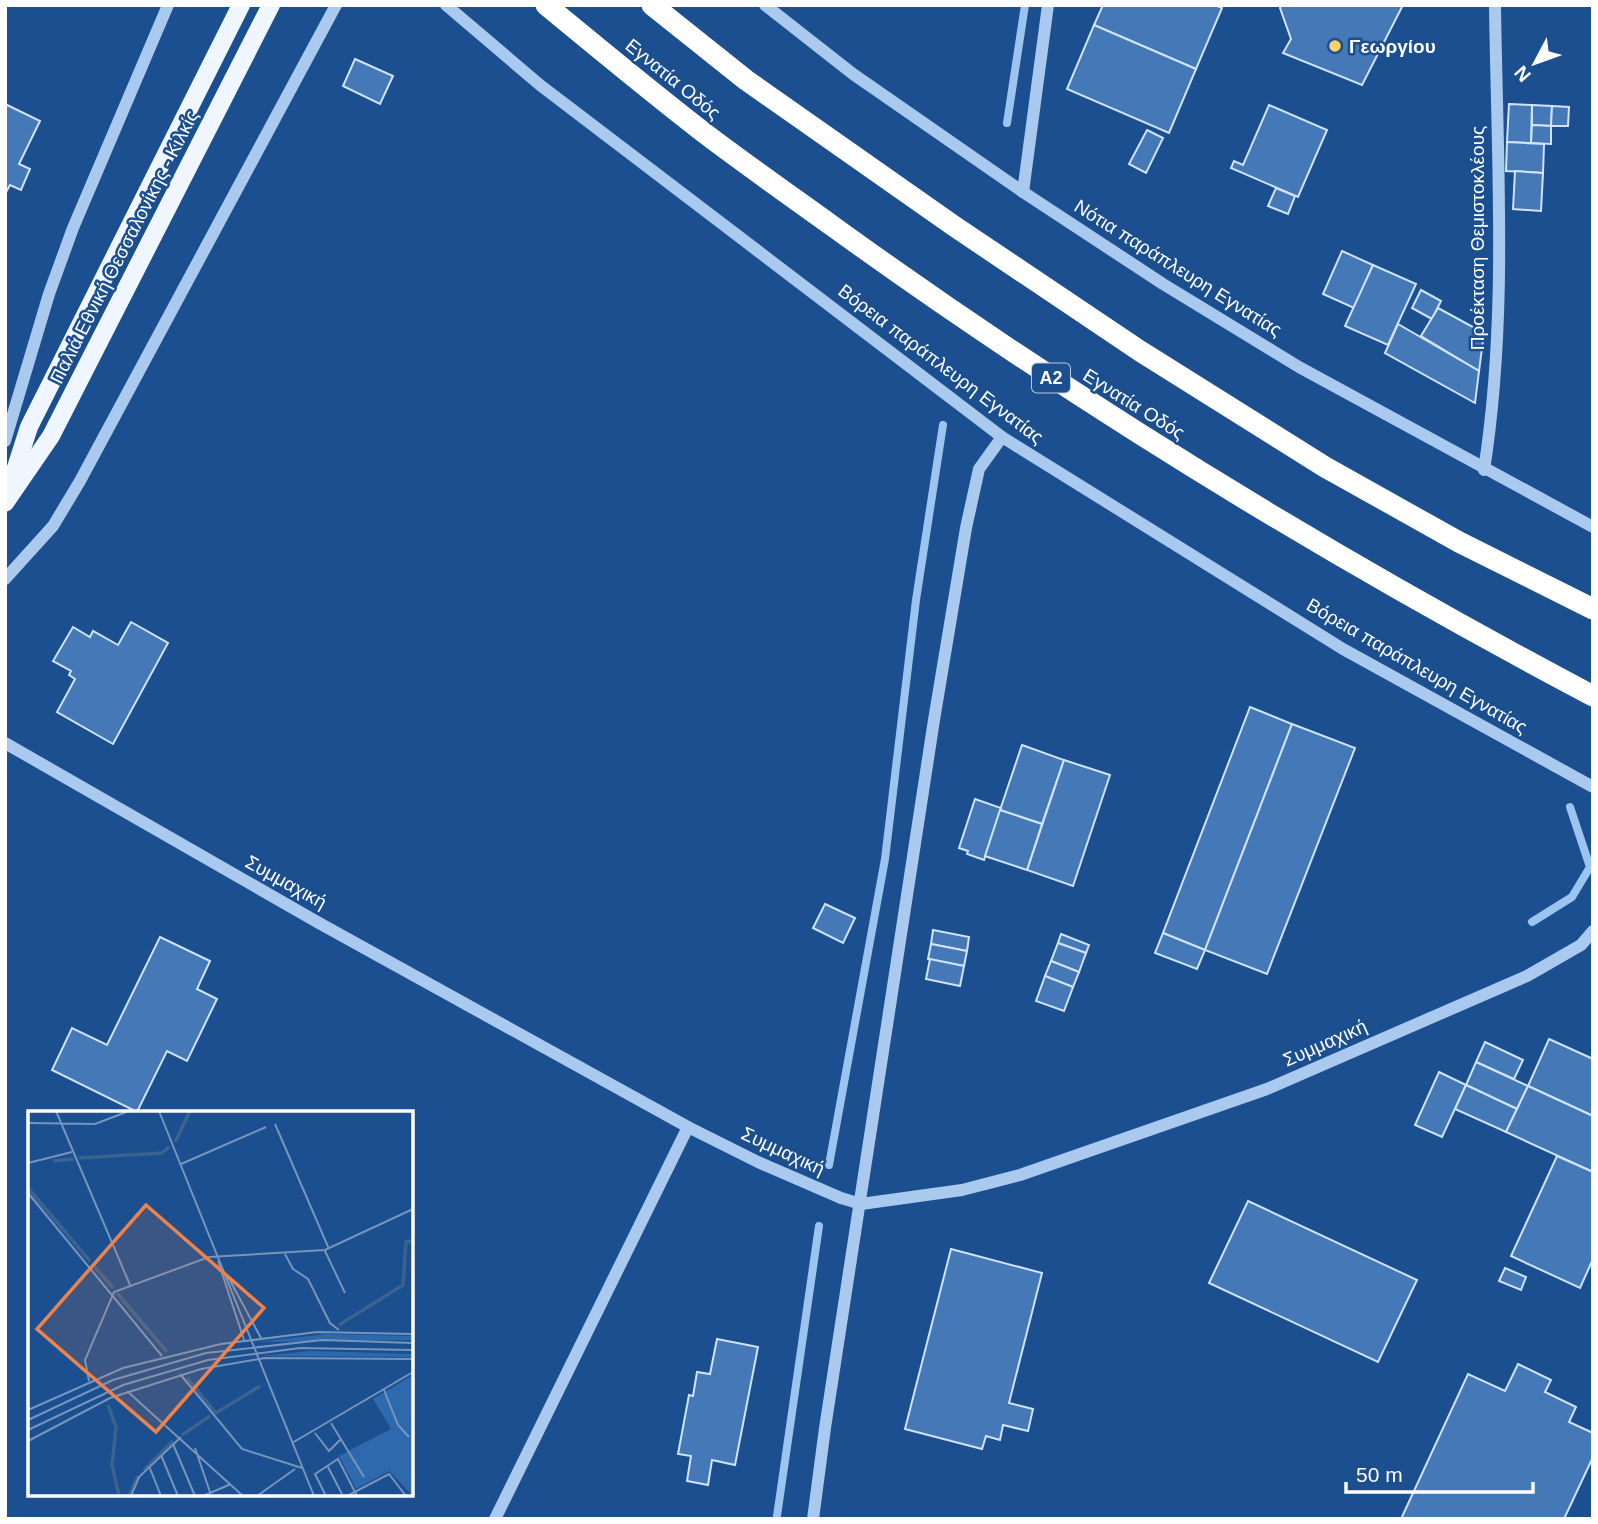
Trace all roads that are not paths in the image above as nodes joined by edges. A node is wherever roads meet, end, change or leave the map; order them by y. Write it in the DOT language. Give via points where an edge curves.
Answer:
graph roads {
  1 [pos="168,5"];
  2 [pos="241,5"];
  3 [pos="271,5"];
  4 [pos="336,5"];
  5 [pos="446,5"];
  6 [pos="546,5"];
  7 [pos="652,5"];
  8 [pos="765,5"];
  9 [pos="1048,5"];
  10 [pos="1495,5"];
  11 [pos="1023,192"];
  12 [pos="1002,437"];
  13 [pos="5,441"];
  14 [pos="1484,470"];
  15 [pos="5,502"];
  16 [pos="1593,527"];
  17 [pos="5,579"];
  18 [pos="1593,609"];
  19 [pos="1593,696"];
  20 [pos="5,743"];
  21 [pos="1593,787"];
  22 [pos="1593,931"];
  23 [pos="688,1127"];
  24 [pos="860,1204"];
  25 [pos="495,1519"];
  26 [pos="813,1519"];
  1 -- 13 [label="street" via="73,228"];
  2 -- 15 [label="main road, Παλιά Εθνική Θεσσαλονίκης - Κιλκίς" via="29,427"];
  3 -- 15 [label="main road, Παλιά Εθνική Θεσσαλονίκης - Κιλκίς" via="51,436"];
  4 -- 17 [label="street" via="80,481 53,526"];
  5 -- 12 [label="street, Βόρεια παράπλευρη Εγνατίας" via="550,93"];
  6 -- 19 [label="highway, Εγνατία Οδός / Α2" via="704,133 924,292 1094,407 1292,528"];
  7 -- 18 [label="highway" via="746,80 1140,351 1325,467"];
  8 -- 11 [label="street, Νότια παράπλευρη Εγνατίας" via="853,74"];
  9 -- 11 [label="street"];
  10 -- 14 [label="street, Προέκταση Θεμιστοκλέους" via="1497,352"];
  11 -- 14 [label="street, Νότια παράπλευρη Εγνατίας" via="1288,360"];
  12 -- 21 [label="street, Βόρεια παράπλευρη Εγνατίας" via="1343,649"];
  12 -- 24 [label="street" via="979,469 966,528"];
  14 -- 16 [label="street, Νότια παράπλευρη Εγνατίας"];
  20 -- 23 [label="street, Συμμαχική"];
  22 -- 24 [label="street, Συμμαχική" via="1581,945 1527,976 1267,1089 1020,1175 962,1190"];
  23 -- 24 [label="street, Συμμαχική"];
  23 -- 25 [label="street"];
  24 -- 26 [label="street"];
}
